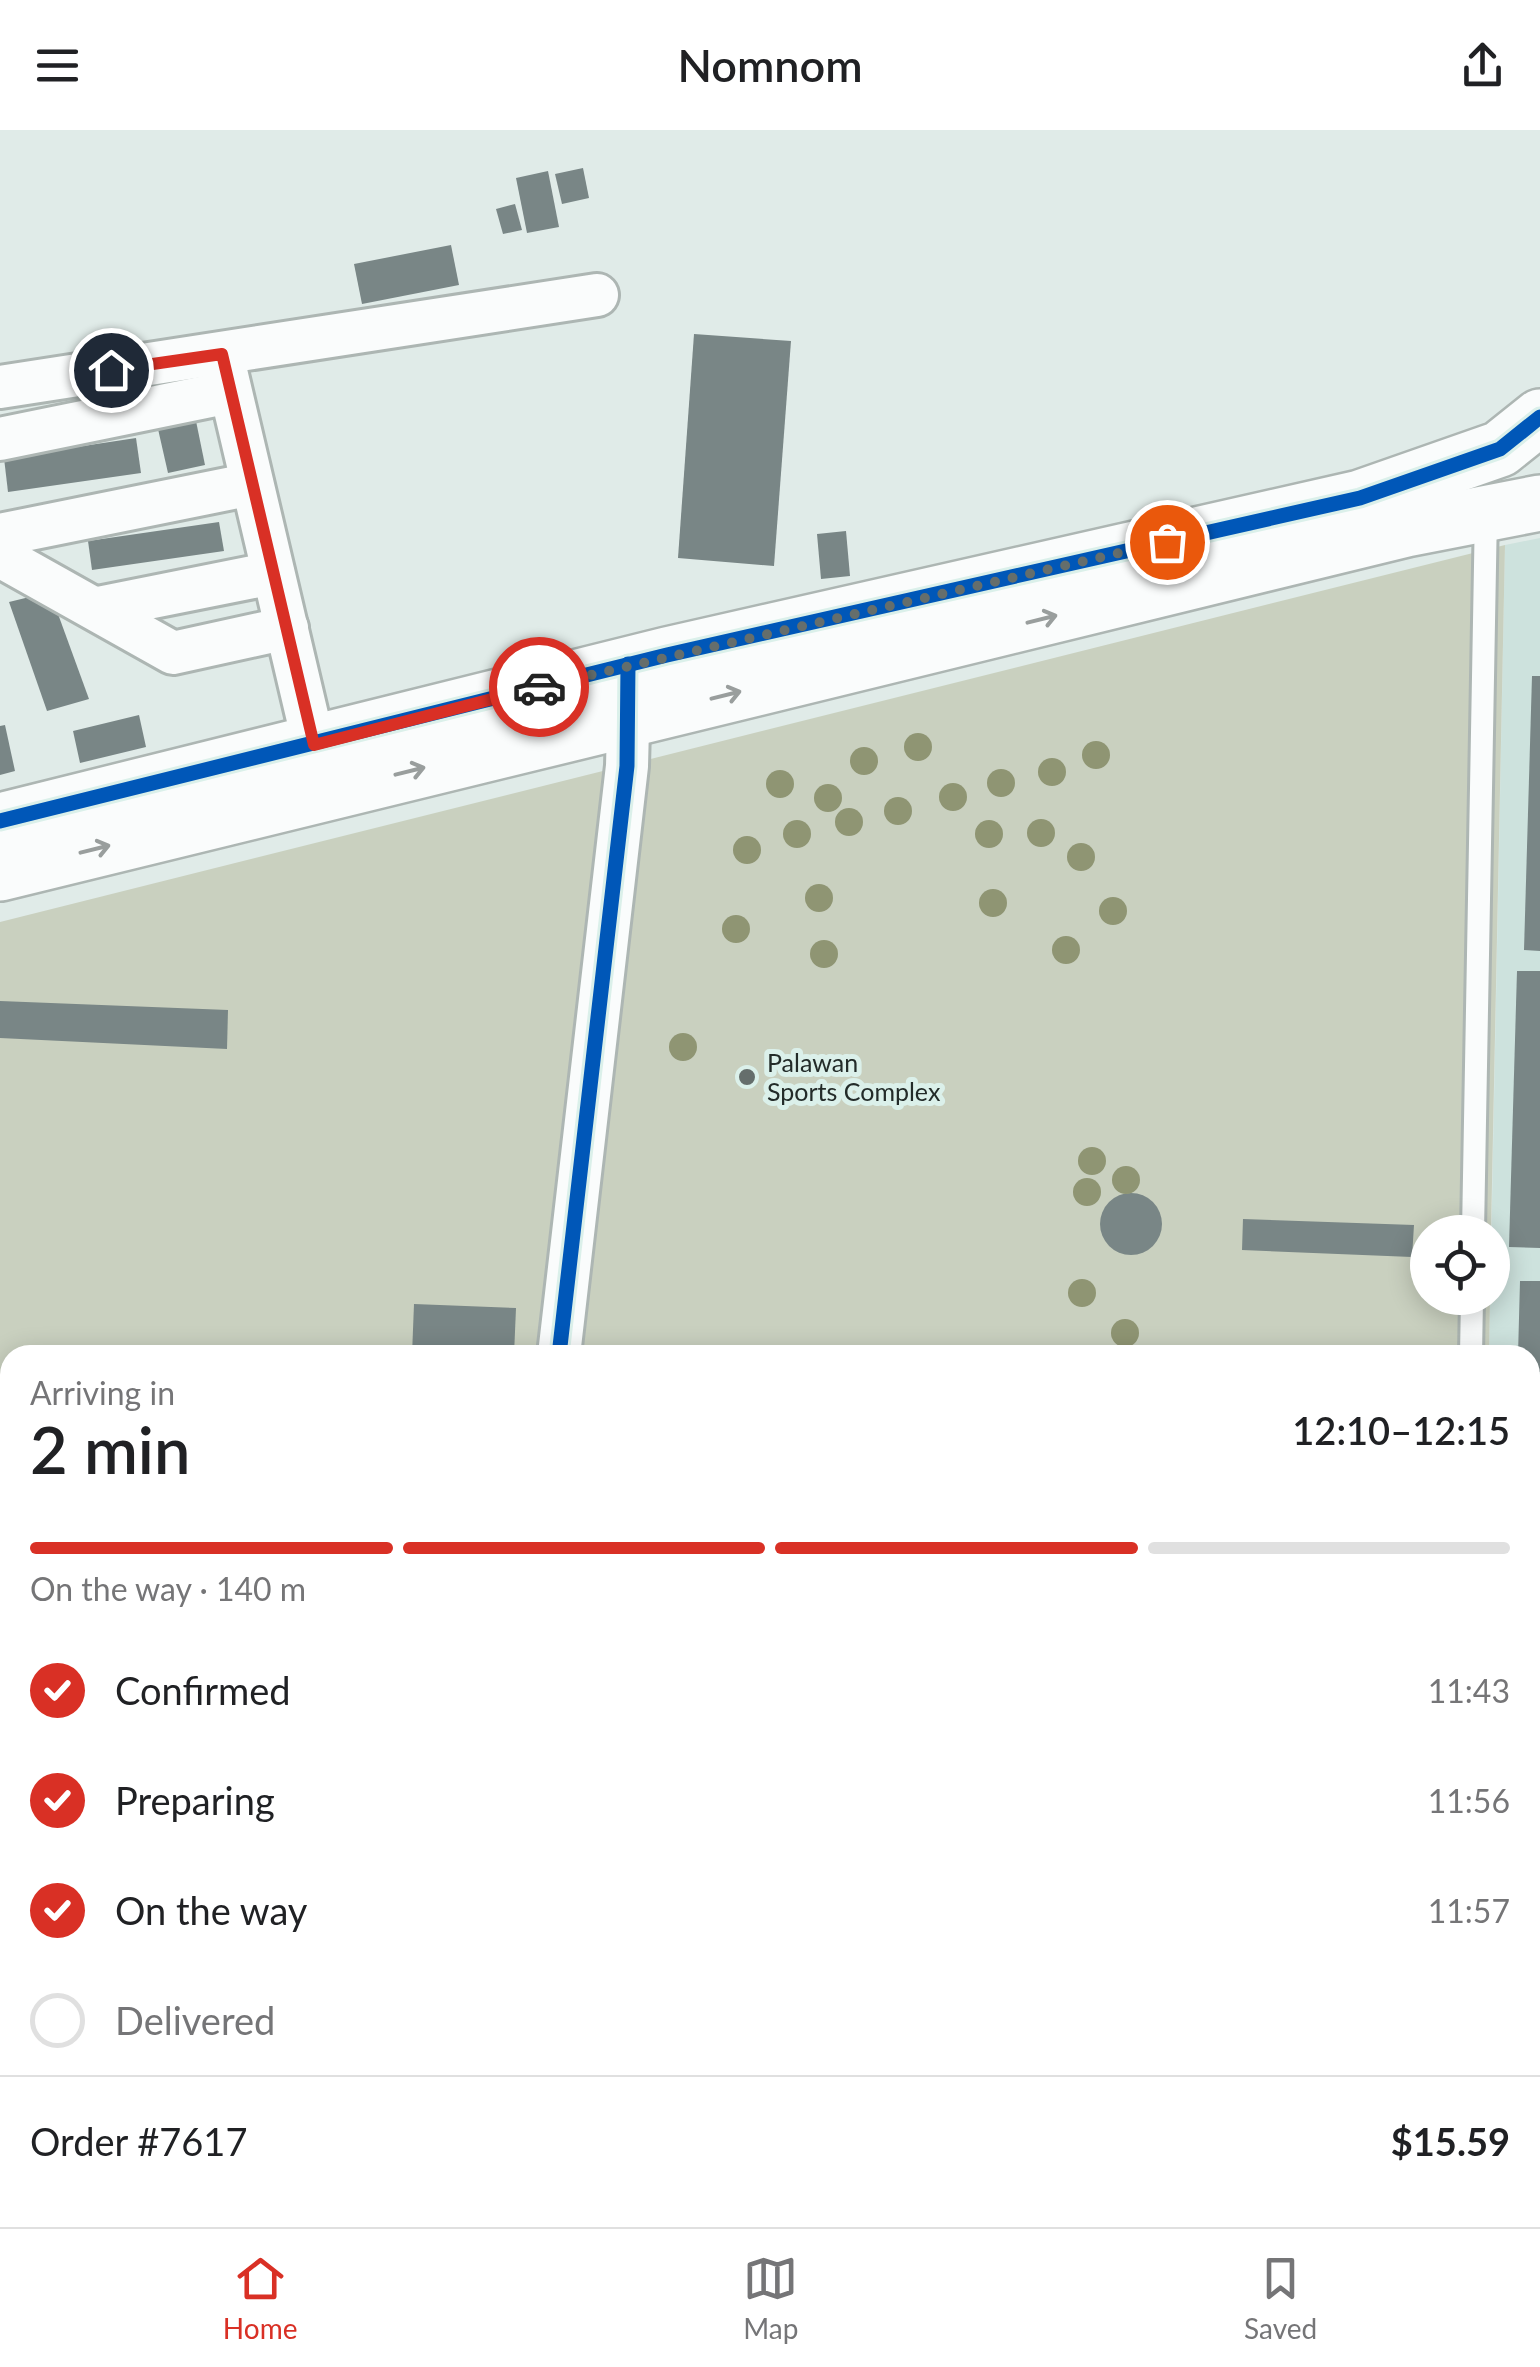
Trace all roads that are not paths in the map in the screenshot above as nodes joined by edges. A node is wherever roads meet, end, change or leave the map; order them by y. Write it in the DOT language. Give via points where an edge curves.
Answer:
graph roads {
  1 [pos="598,295"];
  2 [pos="226,373"];
  3 [pos="0,387"];
  4 [pos="1540,417"];
  5 [pos="0,439"];
  6 [pos="252,484"];
  7 [pos="1477,489"];
  8 [pos="1540,503"];
  9 [pos="0,536"];
  10 [pos="0,556"];
  11 [pos="274,573"];
  12 [pos="98,608"];
  13 [pos="287,628"];
  14 [pos="628,664"];
  15 [pos="630,718"];
  16 [pos="314,745"];
  17 [pos="0,822"];
  18 [pos="0,872"];
  19 [pos="1473,1215"];
  20 [pos="1472,1315"];
  21 [pos="560,1345"];
  22 [pos="1471,1345"];
  1 -- 2 [label="street"];
  2 -- 3 [label="street"];
  2 -- 5 [label="street"];
  2 -- 6 [label="street"];
  4 -- 7 [label="street" via="1500,450"];
  6 -- 9 [label="street"];
  6 -- 11 [label="street"];
  7 -- 8 [label="street"];
  7 -- 14 [label="street" via="1360,498"];
  15 -- 7 [label="street, one-way" via="1406,530"];
  7 -- 19 [label="lane"];
  10 -- 12 [label="street"];
  11 -- 12 [label="street"];
  11 -- 13 [label="street"];
  12 -- 13 [label="street" via="173,652"];
  13 -- 16 [label="street"];
  14 -- 15 [label="street"];
  14 -- 16 [label="street"];
  18 -- 15 [label="street, one-way"];
  15 -- 21 [label="street"];
  16 -- 17 [label="street"];
  20 -- 22 [label="lane"];
}
